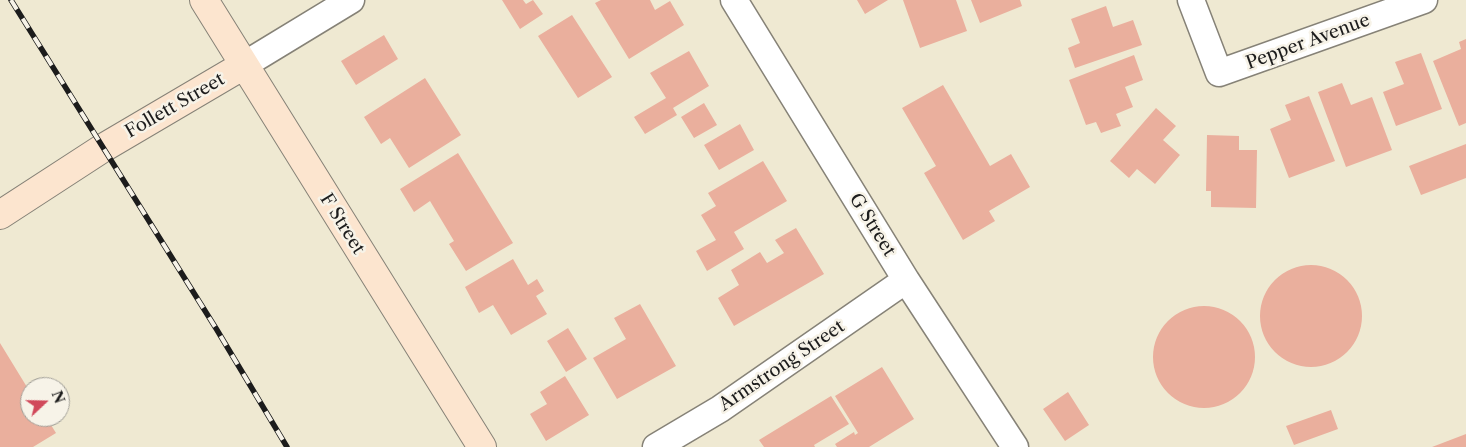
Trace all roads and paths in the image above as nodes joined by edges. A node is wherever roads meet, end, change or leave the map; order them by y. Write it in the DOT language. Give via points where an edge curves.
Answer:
graph roads {
  1 [pos="204,0"];
  2 [pos="351,0"];
  3 [pos="734,0"];
  4 [pos="1191,0"];
  5 [pos="1424,0"];
  6 [pos="244,65"];
  7 [pos="0,215"];
  8 [pos="906,280"];
  9 [pos="482,447"];
  10 [pos="656,447"];
  11 [pos="1015,447"];
  1 -- 6 [label="street, F Street"];
  2 -- 6 [label="street, Follett Street"];
  3 -- 8 [label="street, G Street"];
  4 -- 5 [label="street, Pepper Avenue" via="1219,73"];
  6 -- 7 [label="street, Follett Street" via="103,148"];
  6 -- 9 [label="street, F Street"];
  8 -- 10 [label="street, Armstrong Street" via="720,409"];
  8 -- 11 [label="street, G Street"];
}
